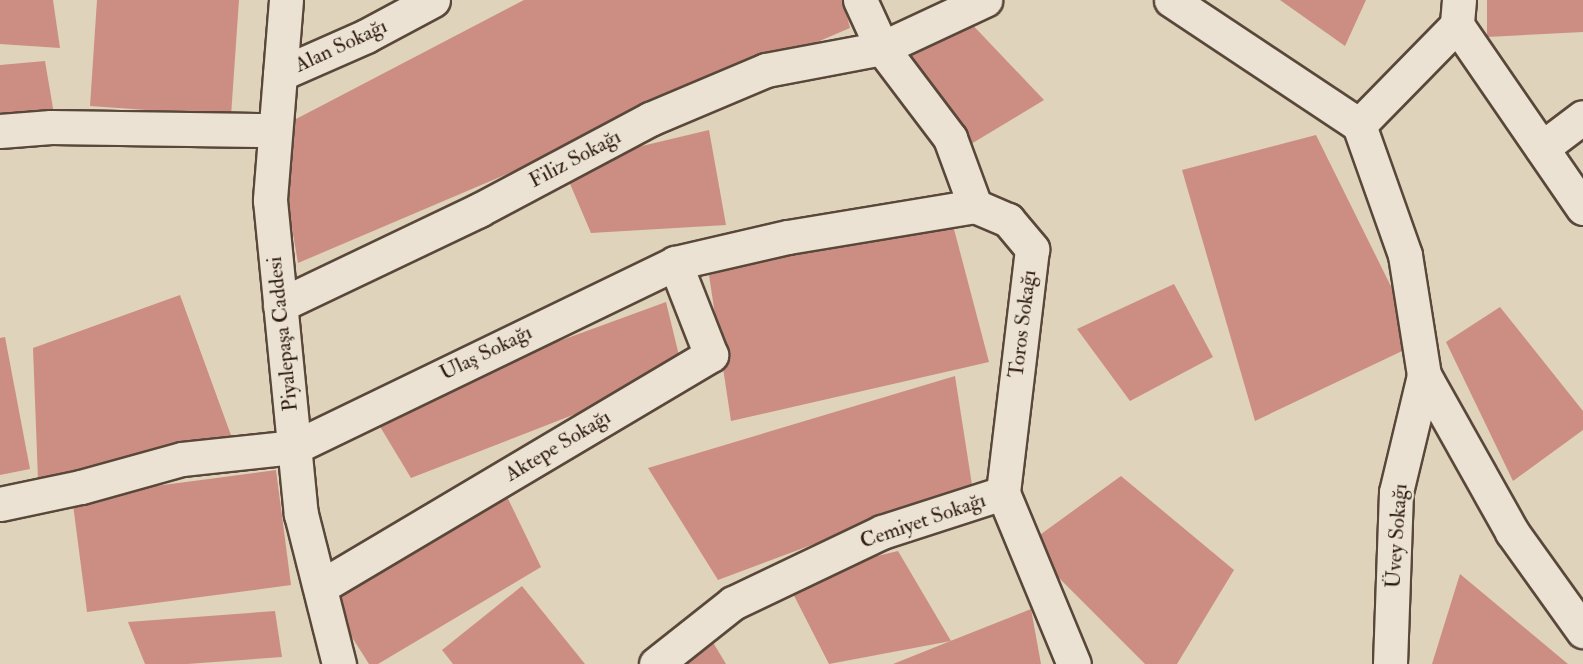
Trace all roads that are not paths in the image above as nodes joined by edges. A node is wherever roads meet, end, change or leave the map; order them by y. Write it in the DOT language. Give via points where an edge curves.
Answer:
graph roads {
  1 [pos="286,0"];
  2 [pos="433,0"];
  3 [pos="860,0"];
  4 [pos="985,0"];
  5 [pos="1172,0"];
  6 [pos="1458,13"];
  7 [pos="882,48"];
  8 [pos="280,74"];
  9 [pos="1583,117"];
  10 [pos="1359,125"];
  11 [pos="275,130"];
  12 [pos="0,131"];
  13 [pos="1542,148"];
  14 [pos="975,206"];
  15 [pos="1583,208"];
  16 [pos="675,263"];
  17 [pos="280,305"];
  18 [pos="1424,375"];
  19 [pos="295,447"];
  20 [pos="1003,493"];
  21 [pos="0,504"];
  22 [pos="320,587"];
  23 [pos="1583,631"];
  24 [pos="339,664"];
  25 [pos="656,664"];
  26 [pos="1074,664"];
  27 [pos="1390,664"];
  1 -- 8 [label="street, Piyalepaşa Caddesi"];
  2 -- 8 [label="street, Alan Sokağı" via="366,36"];
  3 -- 7 [label="street"];
  4 -- 7 [label="street, Filiz Sokağı"];
  5 -- 10 [label="street"];
  6 -- 10 [label="street"];
  6 -- 13 [label="street"];
  7 -- 14 [label="street" via="950,138"];
  7 -- 17 [label="street, Filiz Sokağı" via="766,70 650,119 479,210"];
  8 -- 11 [label="street, Piyalepaşa Caddesi"];
  9 -- 13 [label="street"];
  10 -- 18 [label="street" via="1405,255"];
  11 -- 12 [label="street" via="51,127"];
  11 -- 17 [label="street, Piyalepaşa Caddesi" via="270,200"];
  13 -- 15 [label="street"];
  14 -- 16 [label="street, Ulaş Sokağı" via="788,237"];
  14 -- 20 [label="street, Toros Sokağı" via="1008,220 1032,249"];
  16 -- 19 [label="street, Ulaş Sokağı"];
  16 -- 22 [label="street, Aktepe Sokağı" via="711,355"];
  17 -- 19 [label="street, Piyalepaşa Caddesi"];
  18 -- 23 [label="street" via="1512,532"];
  18 -- 27 [label="street, Üvey Sokağı" via="1396,492"];
  19 -- 21 [label="street, Ulaş Sokağı" via="182,459"];
  19 -- 22 [label="street, Piyalepaşa Caddesi" via="301,514"];
  20 -- 25 [label="street, Cemiyet Sokağı" via="882,532 733,603"];
  20 -- 26 [label="street, Cemiyet Sokağı"];
  22 -- 24 [label="street, Piyalepaşa Caddesi"];
}
